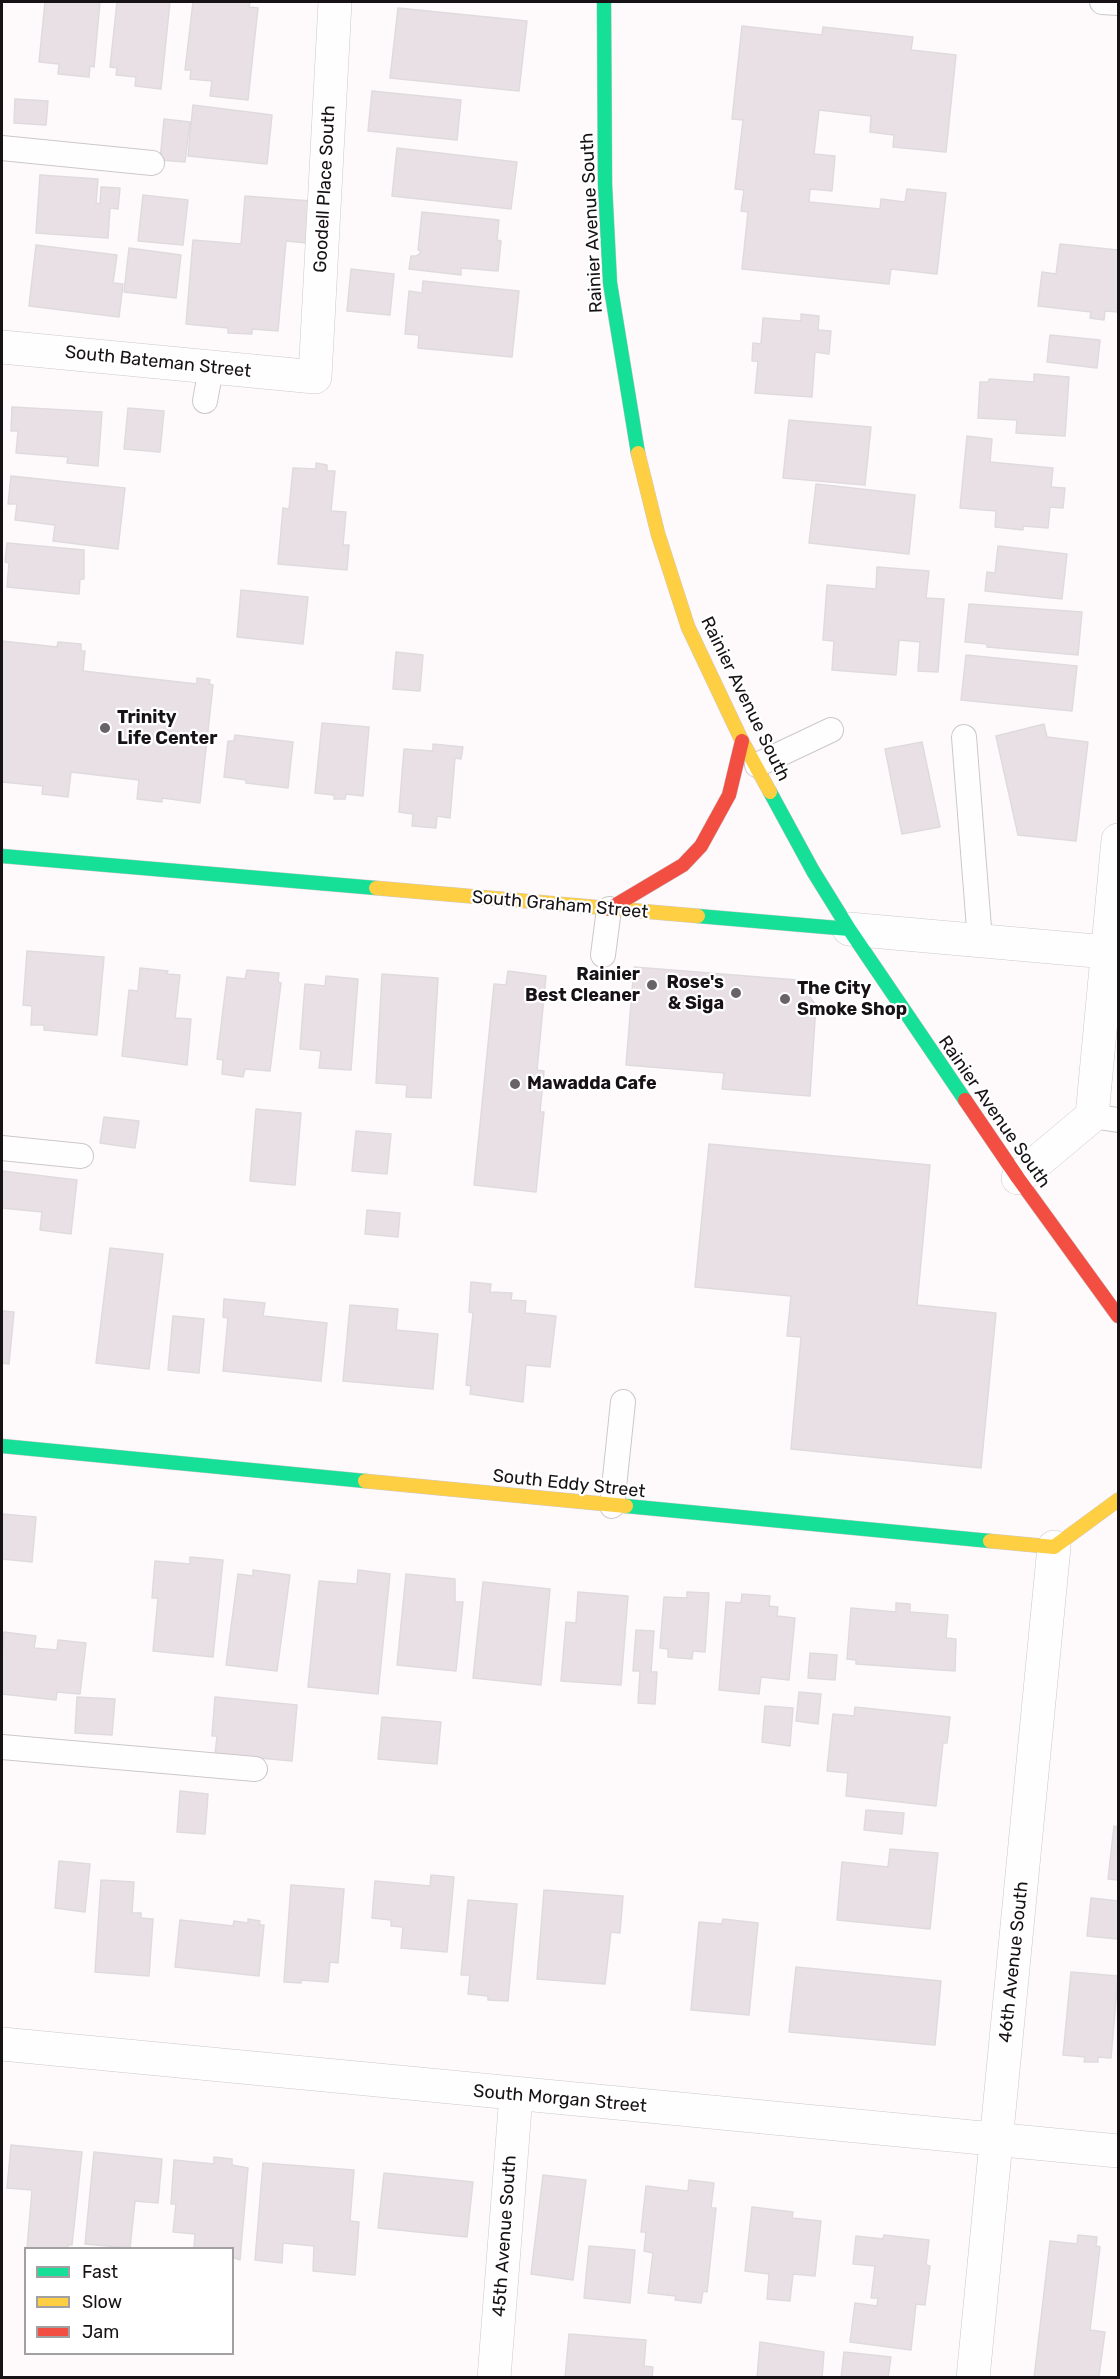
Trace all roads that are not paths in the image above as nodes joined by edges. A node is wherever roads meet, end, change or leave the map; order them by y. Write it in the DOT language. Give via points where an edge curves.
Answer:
graph roads {
  1 [pos="335,2"];
  2 [pos="604,2"];
  3 [pos="1102,2"];
  4 [pos="1119,3"];
  5 [pos="2,148"];
  6 [pos="152,163"];
  7 [pos="2,347"];
  8 [pos="211,368"];
  9 [pos="315,377"];
  10 [pos="206,401"];
  11 [pos="831,730"];
  12 [pos="964,737"];
  13 [pos="742,741"];
  14 [pos="757,765"];
  15 [pos="1119,840"];
  16 [pos="2,856"];
  17 [pos="609,909"];
  18 [pos="849,930"];
  19 [pos="980,941"];
  20 [pos="1114,952"];
  21 [pos="603,955"];
  22 [pos="1105,1118"];
  23 [pos="2,1148"];
  24 [pos="81,1156"];
  25 [pos="1018,1178"];
  26 [pos="1119,1316"];
  27 [pos="623,1402"];
  28 [pos="2,1446"];
  29 [pos="1119,1500"];
  30 [pos="612,1506"];
  31 [pos="1054,1547"];
  32 [pos="2,1747"];
  33 [pos="255,1769"];
  34 [pos="2,2044"];
  35 [pos="516,2095"];
  36 [pos="997,2140"];
  37 [pos="1119,2151"];
  38 [pos="494,2378"];
  39 [pos="974,2378"];
  1 -- 9 [label="street, Goodell Place South"];
  2 -- 13 [label="street, Rainier Avenue South" via="610,283 631,421 658,534 687,627"];
  3 -- 4 [label="lane"];
  5 -- 6 [label="lane"];
  7 -- 8 [label="street, South Bateman Street"];
  8 -- 9 [label="street, South Bateman Street"];
  8 -- 10 [label="lane"];
  11 -- 14 [label="lane"];
  12 -- 19 [label="lane"];
  13 -- 14 [label="street, Rainier Avenue South"];
  13 -- 17 [label="street" via="729,795 701,846 682,865"];
  14 -- 18 [label="street, Rainier Avenue South"];
  15 -- 20 [label="street"];
  16 -- 17 [label="street, South Graham Street"];
  17 -- 18 [label="street, South Graham Street"];
  17 -- 21 [label="lane"];
  18 -- 19 [label="street, South Graham Street"];
  18 -- 25 [label="street, Rainier Avenue South"];
  19 -- 20 [label="street, South Graham Street"];
  20 -- 22 [label="street"];
  22 -- 25 [label="street"];
  23 -- 24 [label="lane"];
  25 -- 26 [label="street, Rainier Avenue South"];
  27 -- 30 [label="lane"];
  28 -- 30 [label="street, South Eddy Street"];
  29 -- 31 [label="street"];
  30 -- 31 [label="street, South Eddy Street"];
  31 -- 36 [label="street, 46th Avenue South"];
  32 -- 33 [label="lane"];
  34 -- 35 [label="street, South Morgan Street"];
  35 -- 36 [label="street, South Morgan Street"];
  35 -- 38 [label="street, 45th Avenue South"];
  36 -- 37 [label="street, South Morgan Street"];
  36 -- 39 [label="street, 46th Avenue South"];
}
